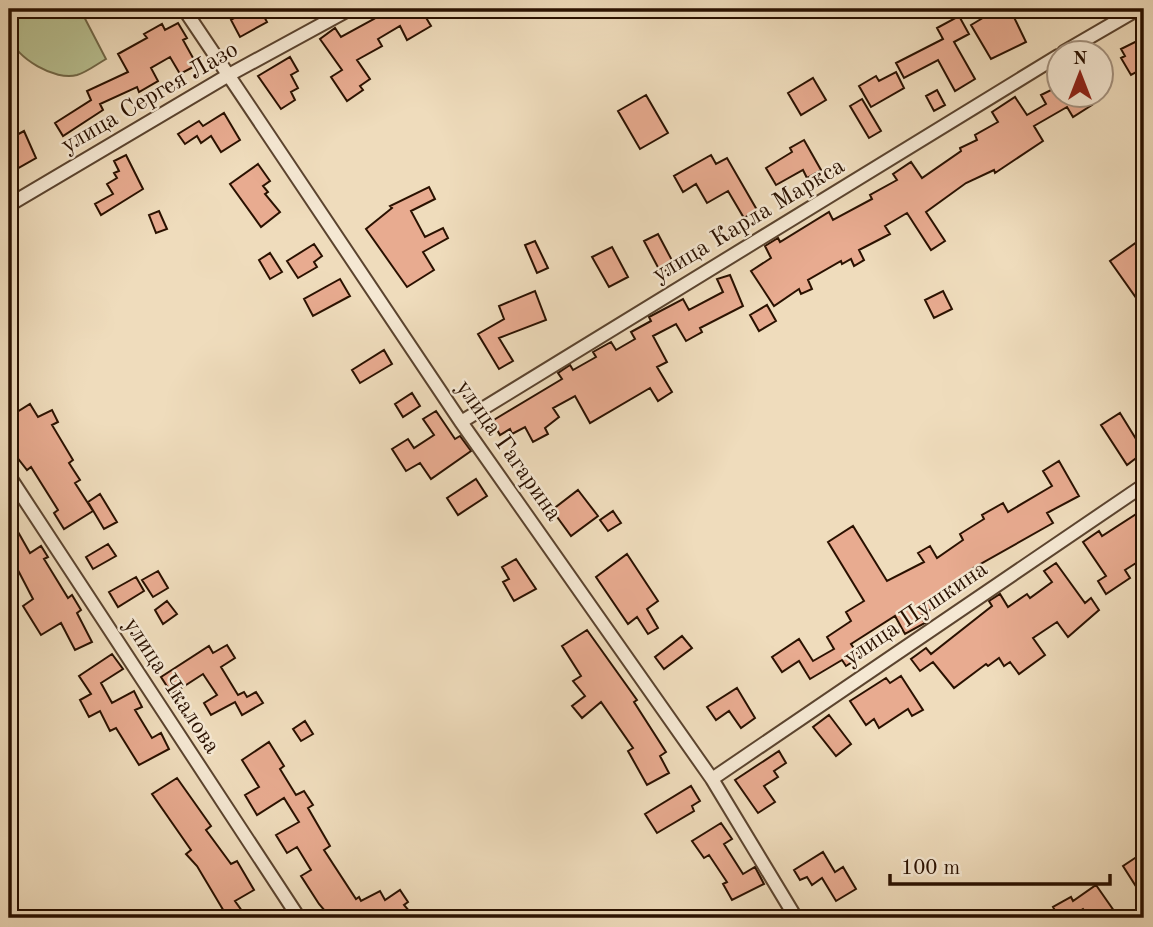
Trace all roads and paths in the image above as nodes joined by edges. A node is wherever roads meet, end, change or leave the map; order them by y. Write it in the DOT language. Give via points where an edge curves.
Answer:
graph roads {
  1 [pos="184,9"];
  2 [pos="349,9"];
  3 [pos="1138,9"];
  4 [pos="1088,38"];
  5 [pos="1044,65"];
  6 [pos="227,76"];
  7 [pos="9,205"];
  8 [pos="461,422"];
  9 [pos="9,476"];
  10 [pos="1144,485"];
  11 [pos="712,779"];
  12 [pos="299,918"];
  13 [pos="796,918"];
  1 -- 6 [label="street, улица Гагарина"];
  2 -- 6 [label="street, улица Сергея Лазо"];
  3 -- 4 [label="street"];
  5 -- 8 [label="street, улица Карла Маркса"];
  6 -- 7 [label="street, улица Сергея Лазо"];
  6 -- 8 [label="street, улица Гагарина"];
  8 -- 11 [label="street, улица Гагарина"];
  9 -- 12 [label="street, улица Чкалова"];
  10 -- 11 [label="street, улица Пушкина"];
  11 -- 13 [label="street, улица Гагарина"];
}
